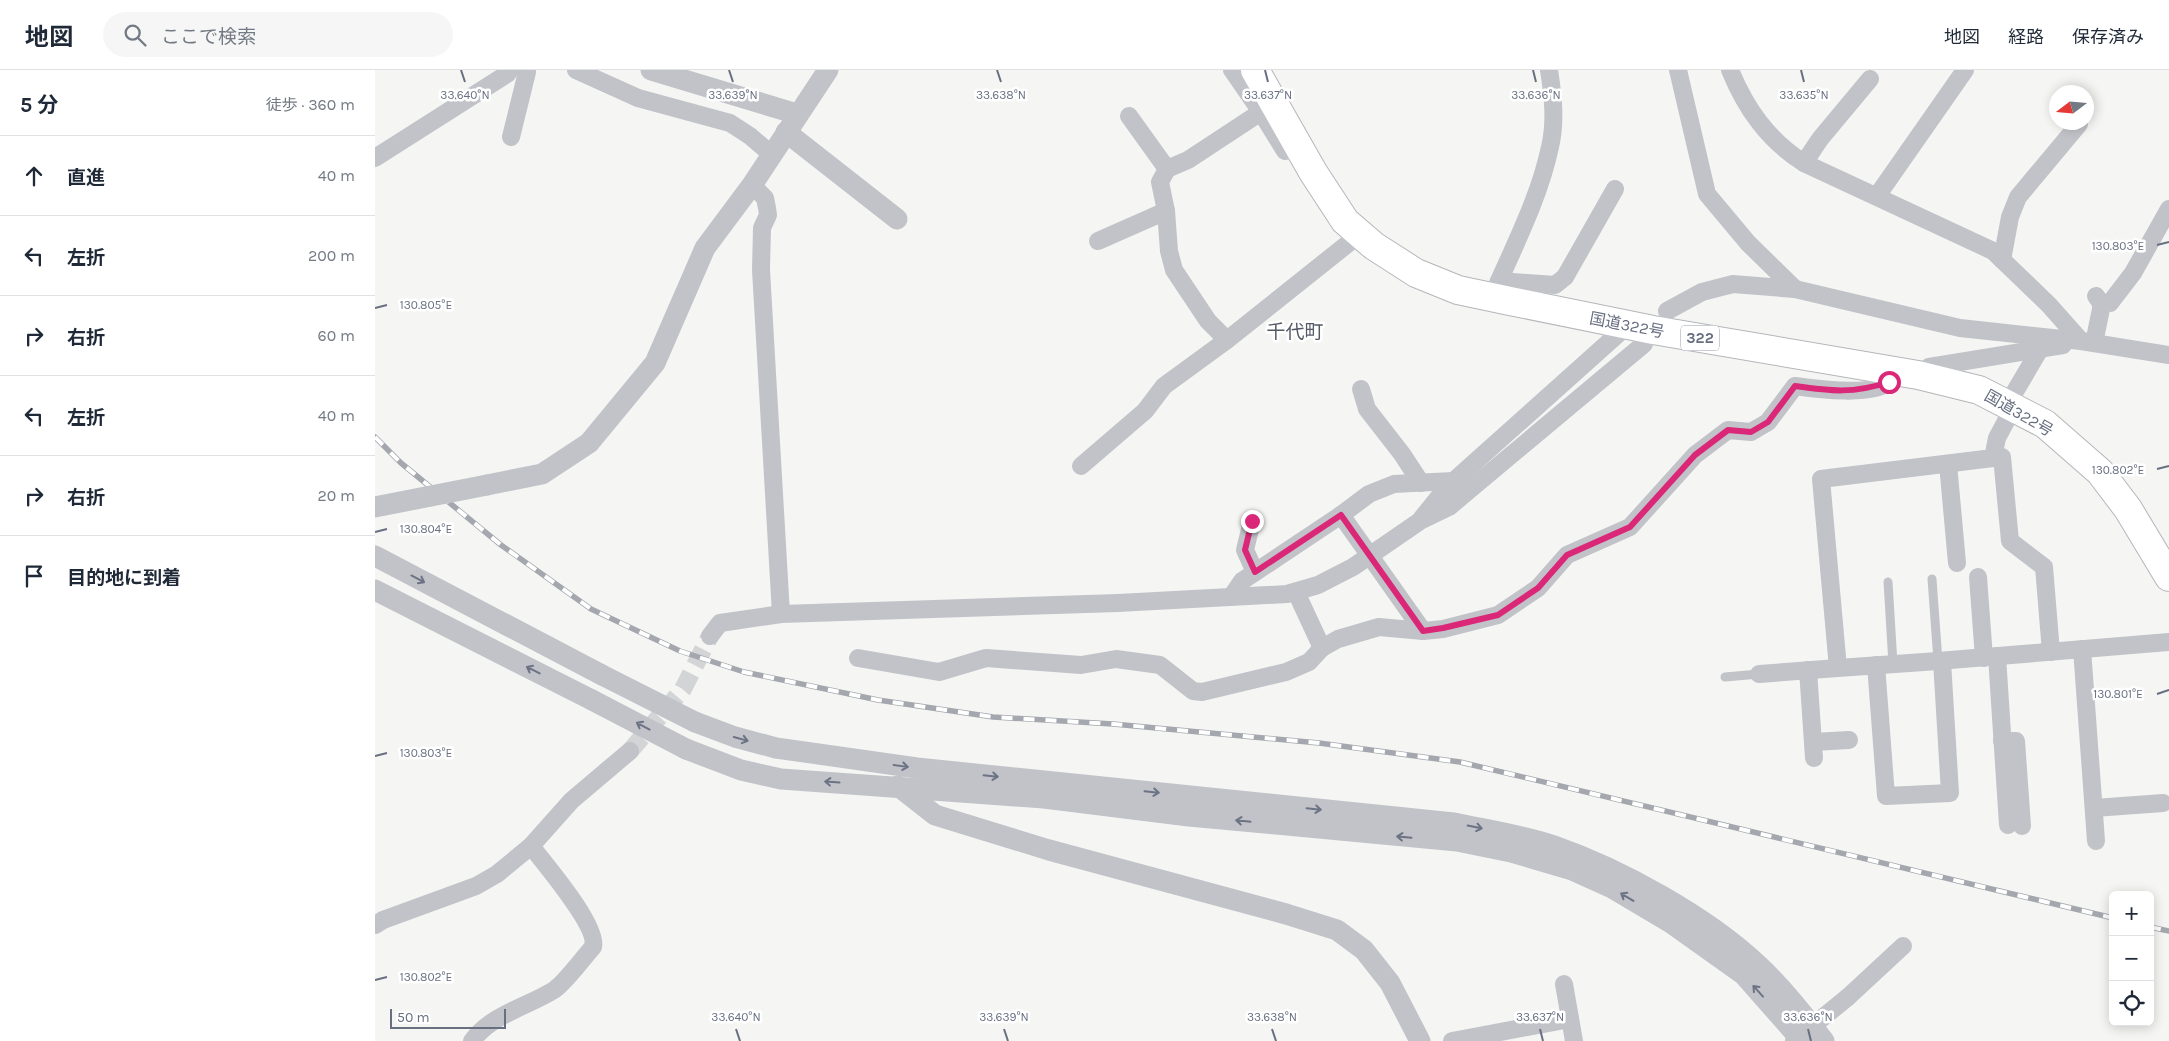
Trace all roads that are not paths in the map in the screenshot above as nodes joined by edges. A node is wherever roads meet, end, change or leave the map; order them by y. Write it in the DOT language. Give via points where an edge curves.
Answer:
graph roads {
  1 [pos="510,70"];
  2 [pos="526,70"];
  3 [pos="576,70"];
  4 [pos="651,70"];
  5 [pos="827,70"];
  6 [pos="1232,70"];
  7 [pos="1255,70"];
  8 [pos="1549,70"];
  9 [pos="1678,70"];
  10 [pos="1730,70"];
  11 [pos="1965,70"];
  12 [pos="1870,79"];
  13 [pos="1261,112"];
  14 [pos="797,114"];
  15 [pos="1129,116"];
  16 [pos="2074,130"];
  17 [pos="786,132"];
  18 [pos="511,137"];
  19 [pos="1297,144"];
  20 [pos="771,154"];
  21 [pos="375,158"];
  22 [pos="1804,163"];
  23 [pos="1167,169"];
  24 [pos="751,185"];
  25 [pos="1615,189"];
  26 [pos="1877,196"];
  27 [pos="2169,209"];
  28 [pos="1166,211"];
  29 [pos="897,219"];
  30 [pos="1360,234"];
  31 [pos="1098,241"];
  32 [pos="2002,260"];
  33 [pos="1496,289"];
  34 [pos="1795,289"];
  35 [pos="1667,311"];
  36 [pos="1636,334"];
  37 [pos="1227,340"];
  38 [pos="2088,342"];
  39 [pos="2040,349"];
  40 [pos="2169,355"];
  41 [pos="1907,373"];
  42 [pos="1361,389"];
  43 [pos="2010,406"];
  44 [pos="1993,458"];
  45 [pos="1948,464"];
  46 [pos="1081,466"];
  47 [pos="1453,481"];
  48 [pos="1421,483"];
  49 [pos="375,507"];
  50 [pos="1341,515"];
  51 [pos="1252,521"];
  52 [pos="1420,521"];
  53 [pos="1370,555"];
  54 [pos="375,556"];
  55 [pos="1957,563"];
  56 [pos="1255,572"];
  57 [pos="1978,577"];
  58 [pos="2169,577"];
  59 [pos="1932,579"];
  60 [pos="1888,582"];
  61 [pos="375,590"];
  62 [pos="1296,592"];
  63 [pos="1231,597"];
  64 [pos="781,614"];
  65 [pos="1423,631"];
  66 [pos="710,636"];
  67 [pos="2169,642"];
  68 [pos="1322,648"];
  69 [pos="2082,649"];
  70 [pos="2051,652"];
  71 [pos="1990,657"];
  72 [pos="569,658"];
  73 [pos="857,658"];
  74 [pos="1940,661"];
  75 [pos="1885,665"];
  76 [pos="1838,668"];
  77 [pos="1808,670"];
  78 [pos="1759,674"];
  79 [pos="1725,677"];
  80 [pos="558,682"];
  81 [pos="1849,740"];
  82 [pos="630,751"];
  83 [pos="942,780"];
  84 [pos="898,786"];
  85 [pos="2163,803"];
  86 [pos="2094,808"];
  87 [pos="949,819"];
  88 [pos="1374,824"];
  89 [pos="2015,825"];
  90 [pos="2096,840"];
  91 [pos="531,846"];
  92 [pos="375,925"];
  93 [pos="1903,946"];
  94 [pos="1564,984"];
  95 [pos="1570,1019"];
  96 [pos="472,1041"];
  97 [pos="1420,1041"];
  98 [pos="1452,1041"];
  99 [pos="1574,1041"];
  100 [pos="1795,1041"];
  101 [pos="1801,1041"];
  102 [pos="1824,1041"];
  1 -- 21 [label="street"];
  2 -- 18 [label="street"];
  3 -- 20 [label="street" via="638,98 729,122"];
  4 -- 14 [label="street"];
  5 -- 14 [label="street"];
  6 -- 13 [label="street"];
  7 -- 19 [label="highway, 国道322号 / 322"];
  8 -- 33 [label="street" via="1554,101 1551,145 1537,190"];
  9 -- 34 [label="street" via="1707,194"];
  10 -- 22 [label="street" via="1740,96 1759,122 1785,150"];
  11 -- 26 [label="street"];
  12 -- 22 [label="street"];
  13 -- 19 [label="street" via="1285,151"];
  13 -- 23 [label="street" via="1188,160"];
  14 -- 17 [label="street"];
  15 -- 23 [label="street"];
  16 -- 32 [label="street" via="2018,197 2010,217"];
  17 -- 20 [label="street"];
  17 -- 29 [label="street"];
  19 -- 30 [label="highway, 国道322号 / 322" via="1345,221"];
  20 -- 24 [label="street"];
  22 -- 26 [label="street"];
  23 -- 28 [label="street" via="1160,182"];
  24 -- 49 [label="street, bridge" via="705,248 655,363 589,443 542,474"];
  24 -- 64 [label="street" via="765,198 768,215 762,228 761,270"];
  25 -- 33 [label="street" via="1565,278 1555,285"];
  26 -- 32 [label="street" via="1993,251"];
  27 -- 38 [label="street" via="2133,273 2110,303 2099,300"];
  28 -- 31 [label="street"];
  28 -- 37 [label="street" via="1173,270 1208,321"];
  30 -- 33 [label="highway, 国道322号 / 322" via="1416,273 1458,290"];
  30 -- 37 [label="street"];
  32 -- 38 [label="street"];
  33 -- 36 [label="highway, 国道322号 / 322"];
  34 -- 35 [label="street" via="1733,284 1702,292"];
  34 -- 38 [label="street" via="1959,328"];
  36 -- 41 [label="highway, 国道322号 / 322"];
  36 -- 47 [label="street"];
  36 -- 52 [label="street" via="1449,507"];
  37 -- 46 [label="street" via="1164,386 1145,411"];
  38 -- 39 [label="street"];
  38 -- 40 [label="street"];
  39 -- 41 [label="street"];
  39 -- 43 [label="street"];
  41 -- 43 [label="highway, 国道322号 / 322" via="1979,390"];
  41 -- 65 [label="street" via="1875,387 1842,392 1795,386 1768,422 1751,432 1728,430 1695,455 1630,527 1567,555 1538,588 1498,615"];
  42 -- 48 [label="street" via="1367,409"];
  43 -- 44 [label="street"];
  43 -- 58 [label="highway, 国道322号 / 322" via="2045,424 2100,472 2128,508"];
  44 -- 45 [label="street"];
  44 -- 70 [label="street" via="2002,457 2010,541 2044,568"];
  45 -- 55 [label="street"];
  45 -- 76 [label="street" via="1821,479"];
  47 -- 48 [label="street"];
  47 -- 52 [label="street"];
  48 -- 50 [label="street" via="1394,484 1369,494"];
  50 -- 53 [label="street"];
  50 -- 56 [label="street"];
  51 -- 56 [label="street" via="1245,550"];
  52 -- 53 [label="street"];
  53 -- 62 [label="street" via="1318,585"];
  53 -- 65 [label="street"];
  54 -- 72 [label="street, one-way"];
  56 -- 63 [label="street" via="1242,581"];
  57 -- 71 [label="street"];
  59 -- 74 [label="lane"];
  60 -- 75 [label="lane"];
  80 -- 61 [label="street, one-way"];
  62 -- 63 [label="street"];
  62 -- 68 [label="street"];
  63 -- 64 [label="street"];
  64 -- 66 [label="street" via="720,623"];
  65 -- 68 [label="street" via="1379,627 1338,639"];
  67 -- 69 [label="street"];
  68 -- 73 [label="street" via="1309,662 1286,672 1202,692 1193,691 1161,665 1116,658 1081,665 986,658 939,672"];
  69 -- 70 [label="street"];
  69 -- 86 [label="street"];
  70 -- 71 [label="street"];
  71 -- 74 [label="street"];
  71 -- 89 [label="street"];
  72 -- 80 [label="street"];
  72 -- 83 [label="street, one-way, bridge" via="695,722 735,737"];
  74 -- 75 [label="street"];
  74 -- 75 [label="street" via="1950,793 1886,796"];
  75 -- 76 [label="street"];
  76 -- 77 [label="street"];
  77 -- 78 [label="street"];
  77 -- 81 [label="street" via="1814,750"];
  78 -- 79 [label="lane"];
  84 -- 80 [label="street, one-way, bridge" via="781,779 741,770 686,749"];
  82 -- 91 [label="street" via="572,800"];
  83 -- 84 [label="street"];
  83 -- 87 [label="street" via="942,803"];
  83 -- 88 [label="street" via="1044,798 1189,816"];
  84 -- 87 [label="street" via="926,810"];
  85 -- 86 [label="street"];
  86 -- 90 [label="street"];
  87 -- 97 [label="street" via="1337,930 1364,950 1390,983"];
  101 -- 88 [label="street, one-way" via="1744,975 1671,923 1612,888 1572,870 1511,852"];
  88 -- 102 [label="street, one-way" via="1454,823 1553,846 1610,869 1711,927 1757,963"];
  91 -- 92 [label="street" via="497,874 476,886"];
  91 -- 96 [label="street" via="571,897 591,932 593,947 555,990 487,1026"];
  93 -- 100 [label="street, bridge"];
  94 -- 95 [label="street"];
  95 -- 98 [label="street"];
  95 -- 99 [label="street"];
}
